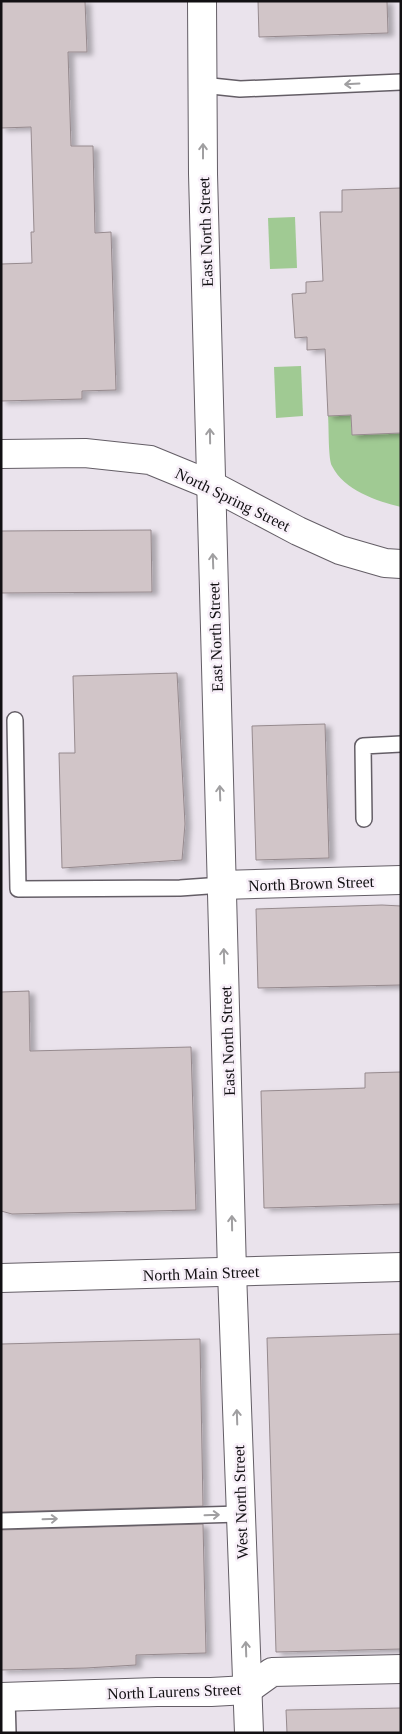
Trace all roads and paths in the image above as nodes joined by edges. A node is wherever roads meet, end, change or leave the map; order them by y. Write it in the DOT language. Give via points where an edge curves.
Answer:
graph roads {
  1 [pos="202,1"];
  2 [pos="401,82"];
  3 [pos="202,85"];
  4 [pos="1,454"];
  5 [pos="212,485"];
  6 [pos="401,564"];
  7 [pos="15,720"];
  8 [pos="401,744"];
  9 [pos="364,818"];
  10 [pos="401,880"];
  11 [pos="222,885"];
  12 [pos="401,1267"];
  13 [pos="232,1272"];
  14 [pos="1,1278"];
  15 [pos="240,1514"];
  16 [pos="1,1521"];
  17 [pos="401,1669"];
  18 [pos="248,1690"];
  19 [pos="4,1697"];
  20 [pos="8,1733"];
  21 [pos="249,1733"];
  1 -- 3 [label="main road, East North Street"];
  2 -- 3 [label="lane, one-way" via="240,89"];
  5 -- 3 [label="main road, East North Street, one-way"];
  4 -- 5 [label="main road, North Spring Street" via="85,453 150,460"];
  5 -- 6 [label="main road, North Spring Street" via="340,550 385,563"];
  11 -- 5 [label="main road, East North Street, one-way"];
  7 -- 11 [label="lane" via="18,889"];
  8 -- 9 [label="lane" via="363,746"];
  10 -- 11 [label="main road, North Brown Street"];
  13 -- 11 [label="main road, East North Street, one-way"];
  12 -- 13 [label="main road, North Main Street"];
  13 -- 14 [label="main road, North Main Street"];
  15 -- 13 [label="main road, West North Street, one-way"];
  16 -- 15 [label="lane, one-way"];
  18 -- 15 [label="main road, West North Street, one-way"];
  17 -- 18 [label="main road, North Laurens Street" via="272,1672"];
  18 -- 19 [label="main road, North Laurens Street"];
  18 -- 21 [label="main road, West North Street"];
  19 -- 20 [label="lane"];
}
